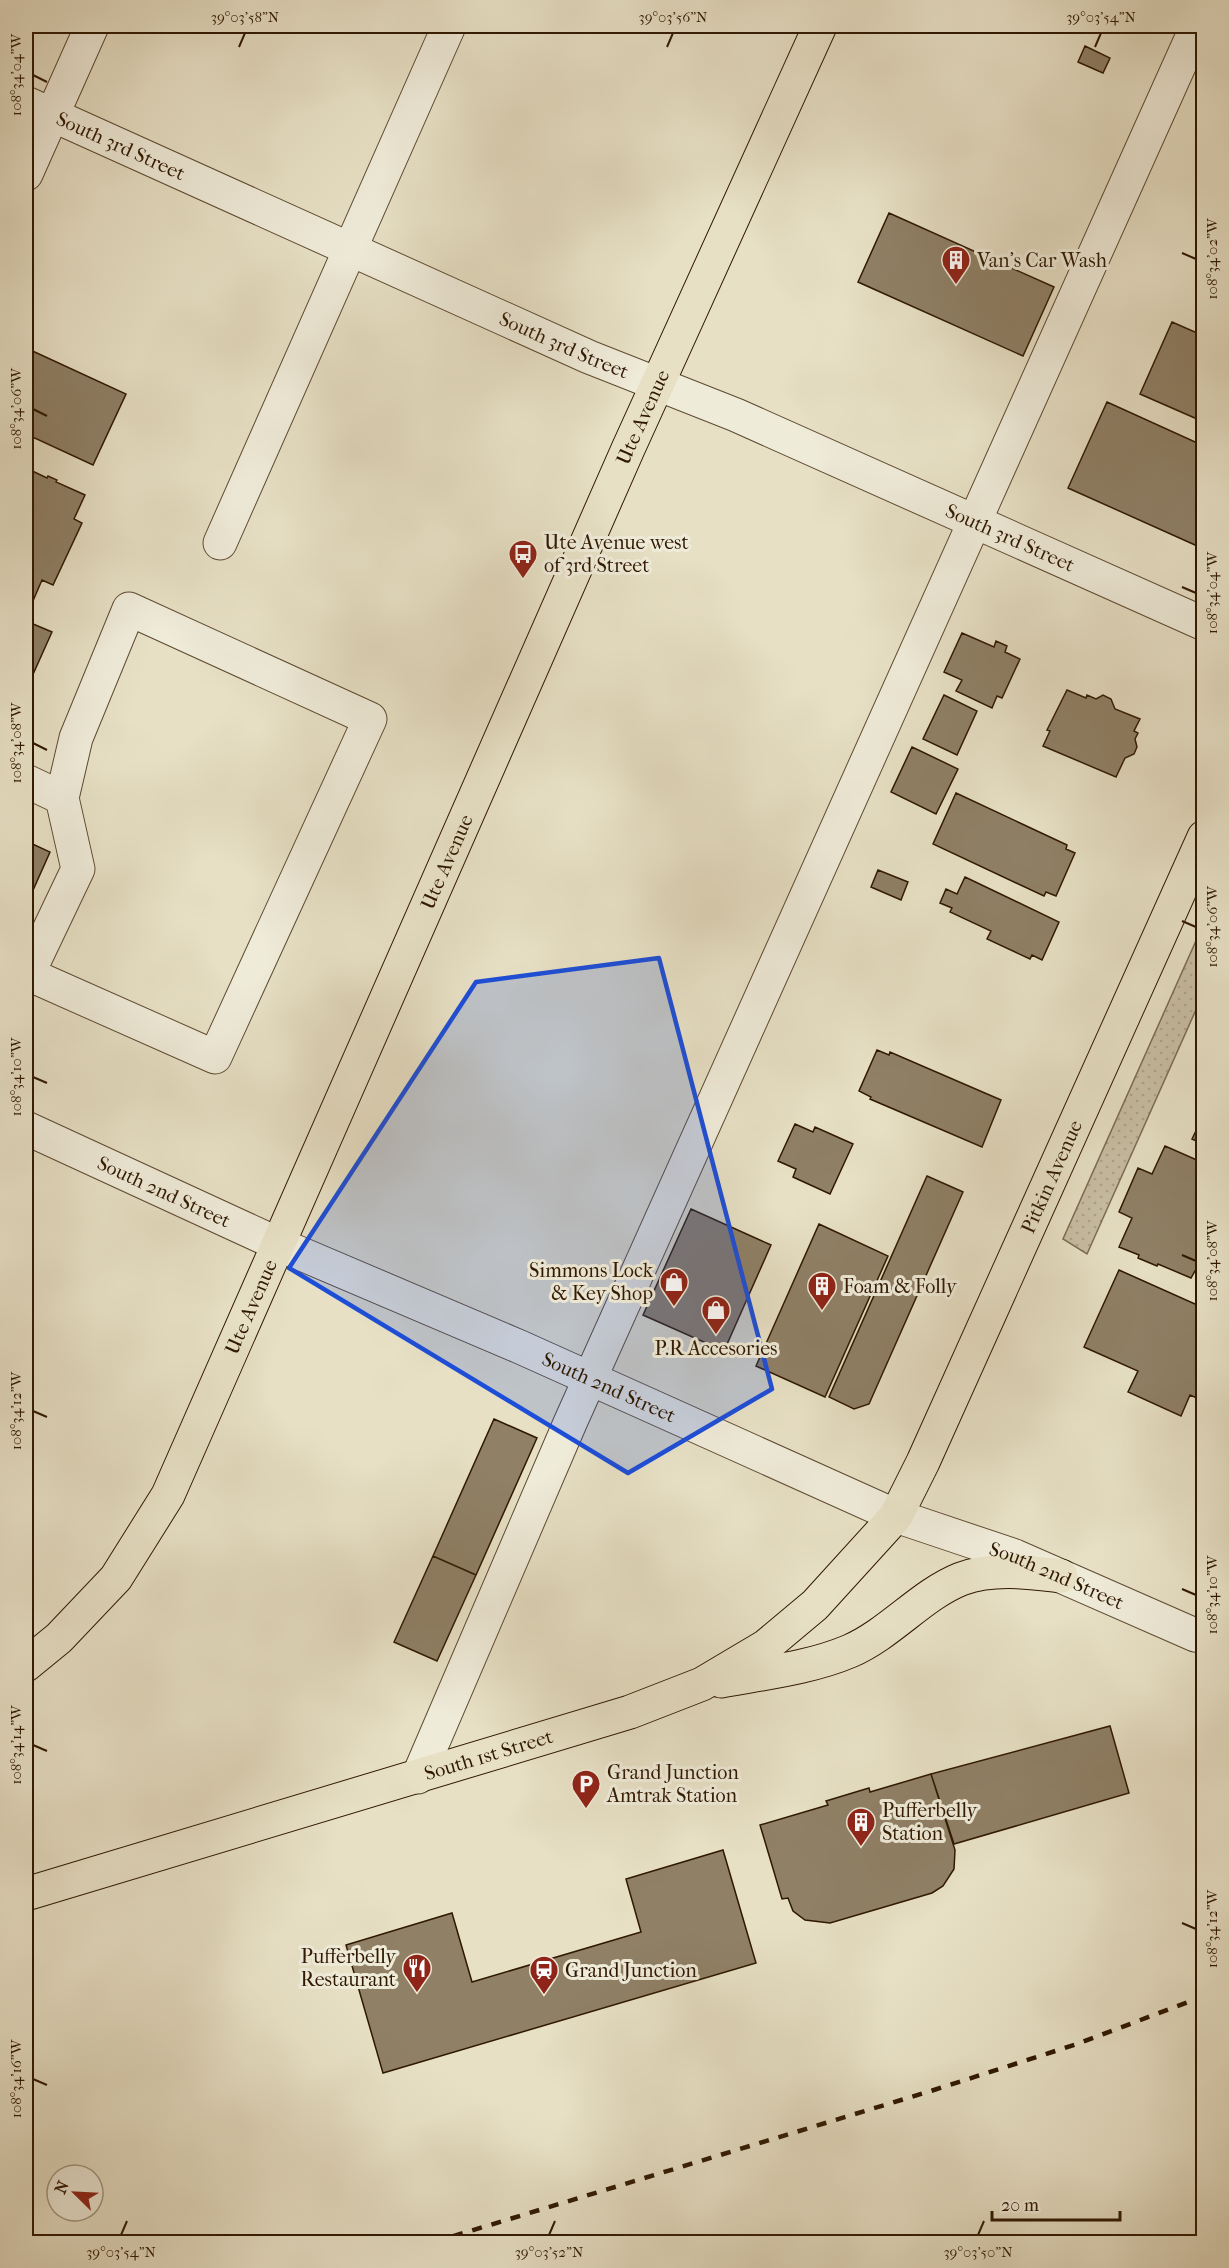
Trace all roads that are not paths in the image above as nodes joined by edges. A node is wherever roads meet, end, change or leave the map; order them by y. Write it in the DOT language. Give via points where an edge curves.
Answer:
graph roads {
  1 [pos="92,26"];
  2 [pos="449,26"];
  3 [pos="820,26"];
  4 [pos="1197,26"];
  5 [pos="39,109"];
  6 [pos="26,174"];
  7 [pos="349,250"];
  8 [pos="657,384"];
  9 [pos="975,521"];
  10 [pos="220,543"];
  11 [pos="1203,624"];
  12 [pos="26,781"];
  13 [pos="62,798"];
  14 [pos="1203,837"];
  15 [pos="27,977"];
  16 [pos="26,1128"];
  17 [pos="278,1244"];
  18 [pos="590,1380"];
  19 [pos="896,1516"];
  20 [pos="1060,1576"];
  21 [pos="1199,1636"];
  22 [pos="26,1665"];
  23 [pos="702,1684"];
  24 [pos="418,1777"];
  25 [pos="27,1896"];
  1 -- 5 [label="street"];
  2 -- 7 [label="street"];
  3 -- 8 [label="highway, Ute Avenue"];
  4 -- 9 [label="street"];
  5 -- 6 [label="street"];
  5 -- 7 [label="street, South 3rd Street"];
  7 -- 8 [label="street, South 3rd Street"];
  7 -- 10 [label="street"];
  8 -- 9 [label="street, South 3rd Street"];
  8 -- 17 [label="highway, Ute Avenue"];
  9 -- 11 [label="street, South 3rd Street"];
  9 -- 18 [label="street"];
  12 -- 13 [label="street"];
  13 -- 15 [label="street" via="78,869"];
  13 -- 15 [label="street" via="76,738 129,609 370,719 215,1057"];
  14 -- 19 [label="highway, Pitkin Avenue"];
  16 -- 17 [label="street, South 2nd Street"];
  17 -- 18 [label="street, South 2nd Street"];
  17 -- 22 [label="highway, Ute Avenue" via="168,1495 117,1578 59,1638"];
  18 -- 19 [label="street, South 2nd Street"];
  18 -- 24 [label="street"];
  19 -- 20 [label="street, South 2nd Street" via="1016,1556"];
  19 -- 23 [label="highway, South 1st Street" via="815,1605 766,1646"];
  20 -- 21 [label="street, South 2nd Street"];
  20 -- 23 [label="highway" via="1019,1571 961,1579 883,1634 850,1651 798,1668"];
  23 -- 24 [label="highway, South 1st Street" via="630,1712"];
  24 -- 25 [label="highway, South 1st Street"];
}
